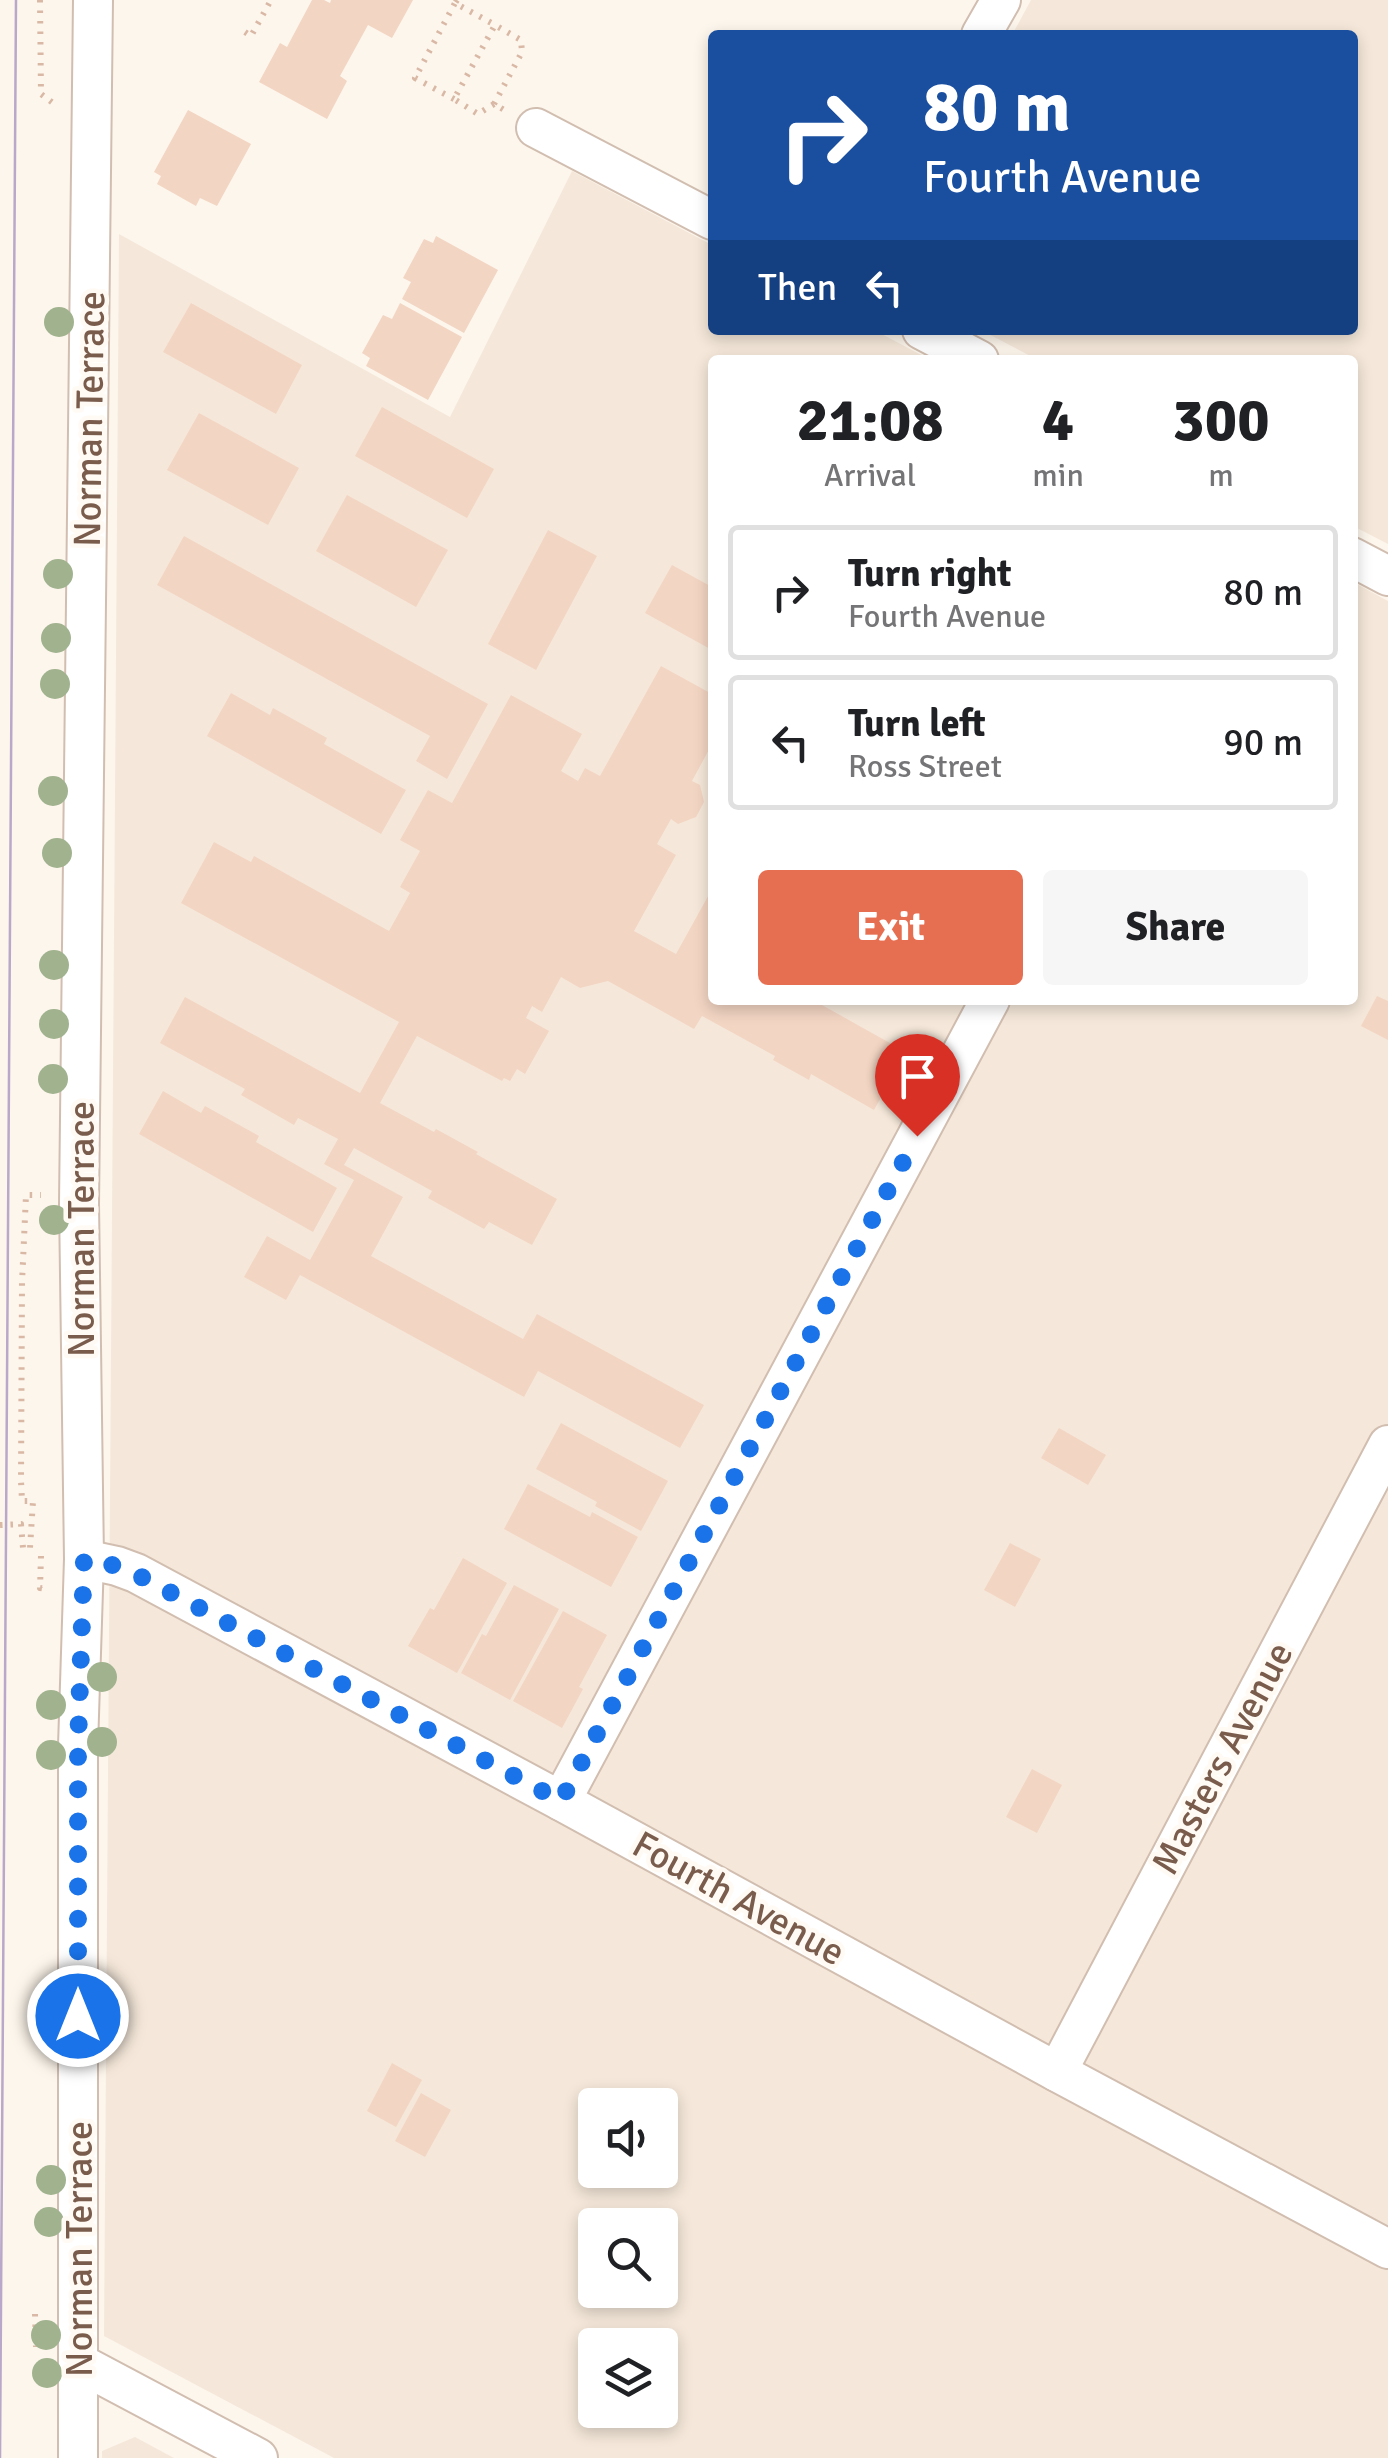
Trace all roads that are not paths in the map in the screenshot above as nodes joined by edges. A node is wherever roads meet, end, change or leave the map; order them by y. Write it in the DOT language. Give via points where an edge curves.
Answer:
graph roads {
  1 [pos="93,0"];
  2 [pos="1000,0"];
  3 [pos="985,30"];
  4 [pos="536,128"];
  5 [pos="708,218"];
  6 [pos="932,335"];
  7 [pos="970,355"];
  8 [pos="1358,560"];
  9 [pos="1388,576"];
  10 [pos="987,1005"];
  11 [pos="1388,1446"];
  12 [pos="84,1559"];
  13 [pos="561,1801"];
  14 [pos="1057,2072"];
  15 [pos="1388,2249"];
  16 [pos="80,2363"];
  17 [pos="78,2458"];
  18 [pos="258,2458"];
  1 -- 12 [label="street, Norman Terrace" via="80,1204"];
  2 -- 3 [label="street"];
  4 -- 5 [label="street"];
  6 -- 7 [label="street"];
  8 -- 9 [label="street"];
  10 -- 13 [label="street"];
  11 -- 14 [label="street, Masters Avenue"];
  12 -- 13 [label="street, Fourth Avenue" via="136,1574"];
  12 -- 16 [label="street, Norman Terrace" via="78,1746"];
  13 -- 14 [label="street, Fourth Avenue"];
  14 -- 15 [label="street, Fourth Avenue"];
  16 -- 17 [label="street, Norman Terrace"];
  16 -- 18 [label="street"];
}
